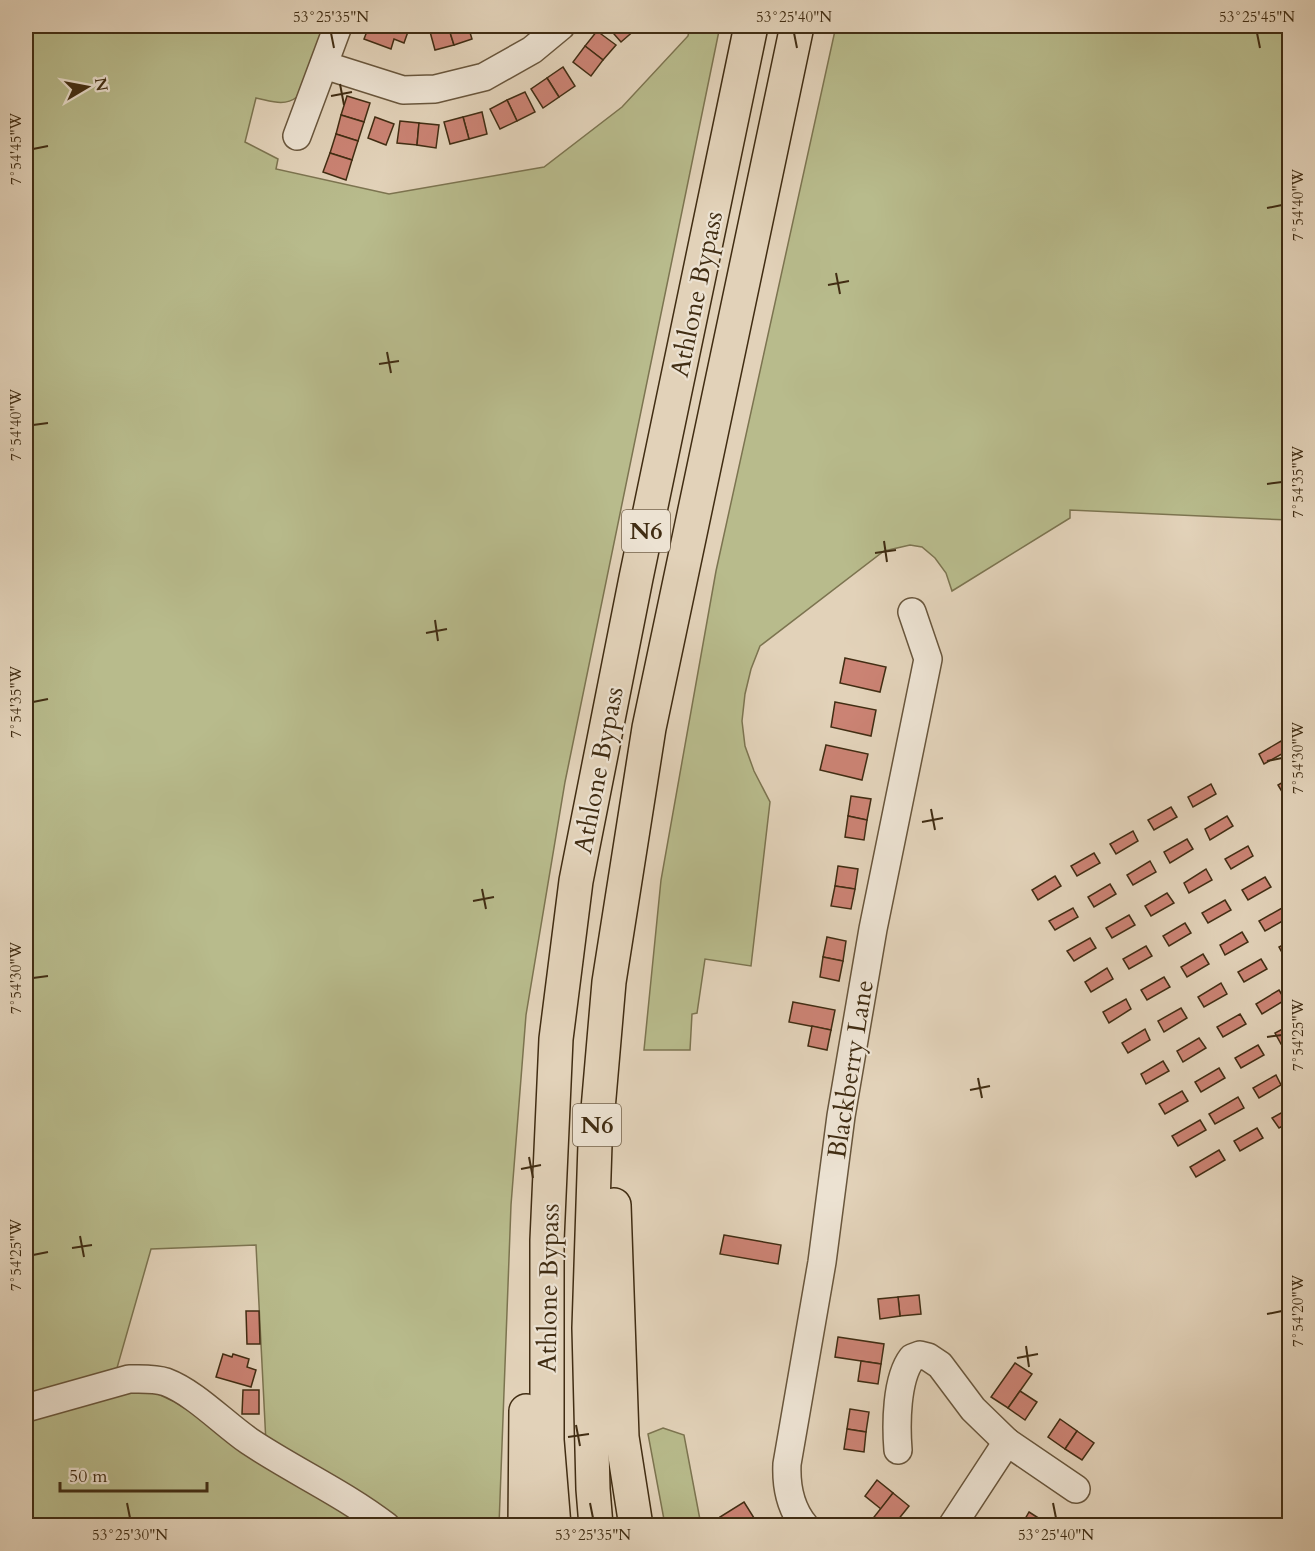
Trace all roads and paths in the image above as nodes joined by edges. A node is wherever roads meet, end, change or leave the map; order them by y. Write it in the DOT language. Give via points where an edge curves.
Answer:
graph roads {
  1 [pos="338,26"];
  2 [pos="561,26"];
  3 [pos="751,26"];
  4 [pos="797,26"];
  5 [pos="324,65"];
  6 [pos="297,136"];
  7 [pos="912,612"];
  8 [pos="649,728"];
  9 [pos="556,1039"];
  10 [pos="26,1408"];
  11 [pos="1006,1442"];
  12 [pos="898,1450"];
  13 [pos="1076,1489"];
  14 [pos="386,1526"];
  15 [pos="525,1526"];
  16 [pos="554,1526"];
  17 [pos="596,1526"];
  18 [pos="636,1526"];
  19 [pos="805,1526"];
  20 [pos="952,1526"];
  1 -- 5 [label="street"];
  2 -- 5 [label="street" via="532,50 484,77 435,89 403,90"];
  3 -- 9 [label="highway, Athlone Bypass / N6" via="576,881"];
  4 -- 8 [label="highway, Athlone Bypass / N6"];
  5 -- 6 [label="street"];
  7 -- 19 [label="street, Blackberry Lane" via="928,659 873,929 787,1464 789,1496"];
  8 -- 17 [label="highway, Athlone Bypass / N6" via="609,982 595,1144 589,1328"];
  8 -- 18 [label="highway, N6" via="618,1054 613,1220 622,1437"];
  9 -- 15 [label="highway, N6" via="539,1132 529,1284"];
  9 -- 16 [label="highway, Athlone Bypass / N6" via="547,1240 548,1440"];
  10 -- 14 [label="street" via="129,1379 166,1382 255,1445 358,1504"];
  11 -- 12 [label="street" via="973,1409 940,1365 920,1355 912,1358 904,1373 896,1426"];
  11 -- 13 [label="street"];
  11 -- 20 [label="street"];
}
